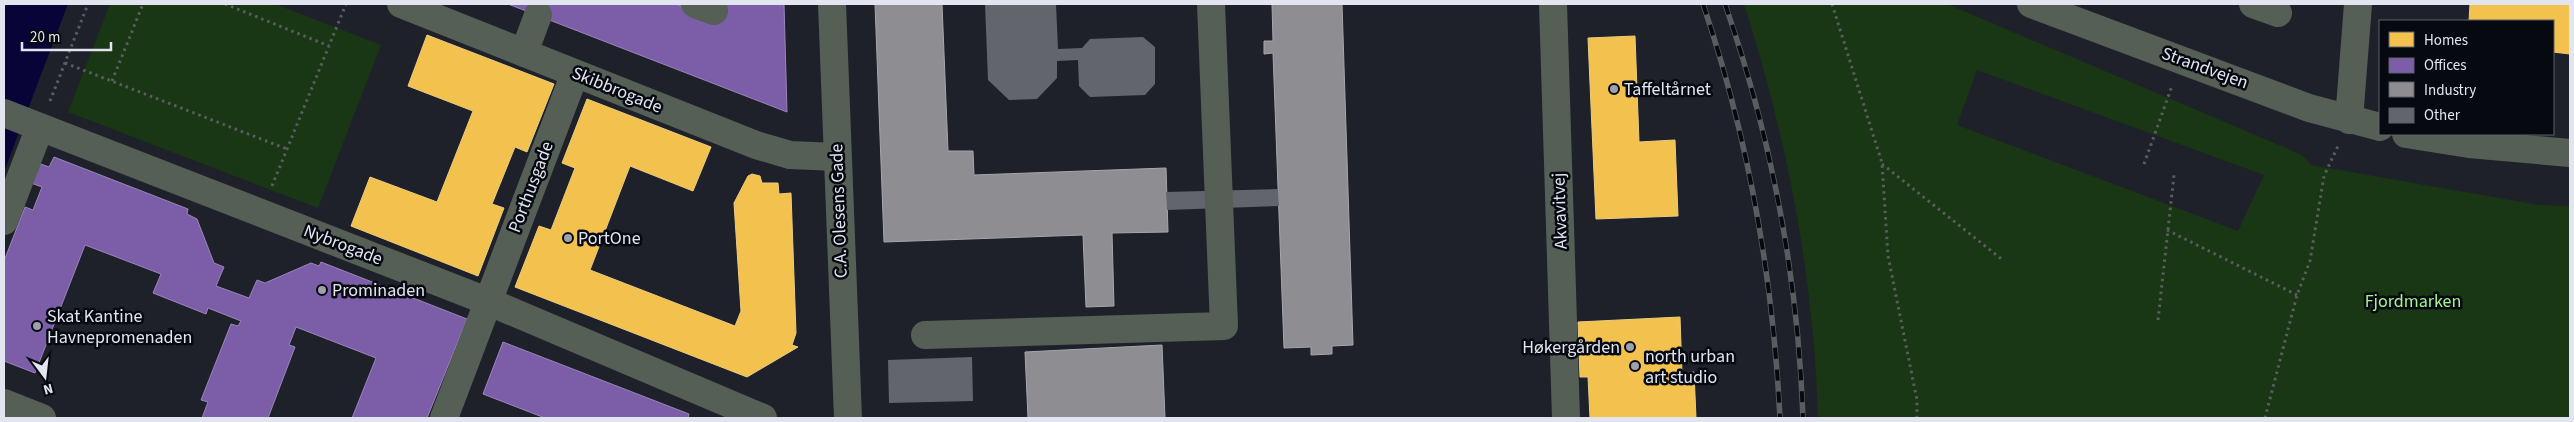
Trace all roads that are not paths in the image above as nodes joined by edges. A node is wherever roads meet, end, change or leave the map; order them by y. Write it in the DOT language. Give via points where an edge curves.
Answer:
graph roads {
  1 [pos="401,4"];
  2 [pos="695,4"];
  3 [pos="713,4"];
  4 [pos="832,4"];
  5 [pos="1211,4"];
  6 [pos="1553,4"];
  7 [pos="2031,4"];
  8 [pos="2358,4"];
  9 [pos="538,15"];
  10 [pos="524,53"];
  11 [pos="575,73"];
  12 [pos="2349,120"];
  13 [pos="24,121"];
  14 [pos="2379,128"];
  15 [pos="2412,135"];
  16 [pos="2570,153"];
  17 [pos="837,157"];
  18 [pos="4,221"];
  19 [pos="487,301"];
  20 [pos="925,335"];
  21 [pos="4,404"];
  22 [pos="42,418"];
  23 [pos="444,418"];
  24 [pos="763,418"];
  25 [pos="848,418"];
  26 [pos="1566,418"];
  1 -- 10 [label="street, Skibbrogade"];
  2 -- 3 [label="street" via="714,11"];
  4 -- 17 [label="street, C.A. Olesens Gade"];
  5 -- 20 [label="street" via="1224,326"];
  6 -- 26 [label="street, Akvavitvej"];
  7 -- 12 [label="street, Strandvejen"];
  8 -- 12 [label="street"];
  9 -- 10 [label="street"];
  10 -- 11 [label="street, Skibbrogade"];
  11 -- 17 [label="street, Skibbrogade" via="756,145 790,154"];
  11 -- 19 [label="street, Porthusgade"];
  12 -- 14 [label="street, Strandvejen"];
  13 -- 18 [label="street"];
  13 -- 19 [label="street, Nybrogade"];
  15 -- 16 [label="street" via="2469,144"];
  17 -- 25 [label="street, C.A. Olesens Gade"];
  19 -- 23 [label="street, Porthusgade"];
  19 -- 24 [label="street, Nybrogade"];
  21 -- 22 [label="street"];
}
